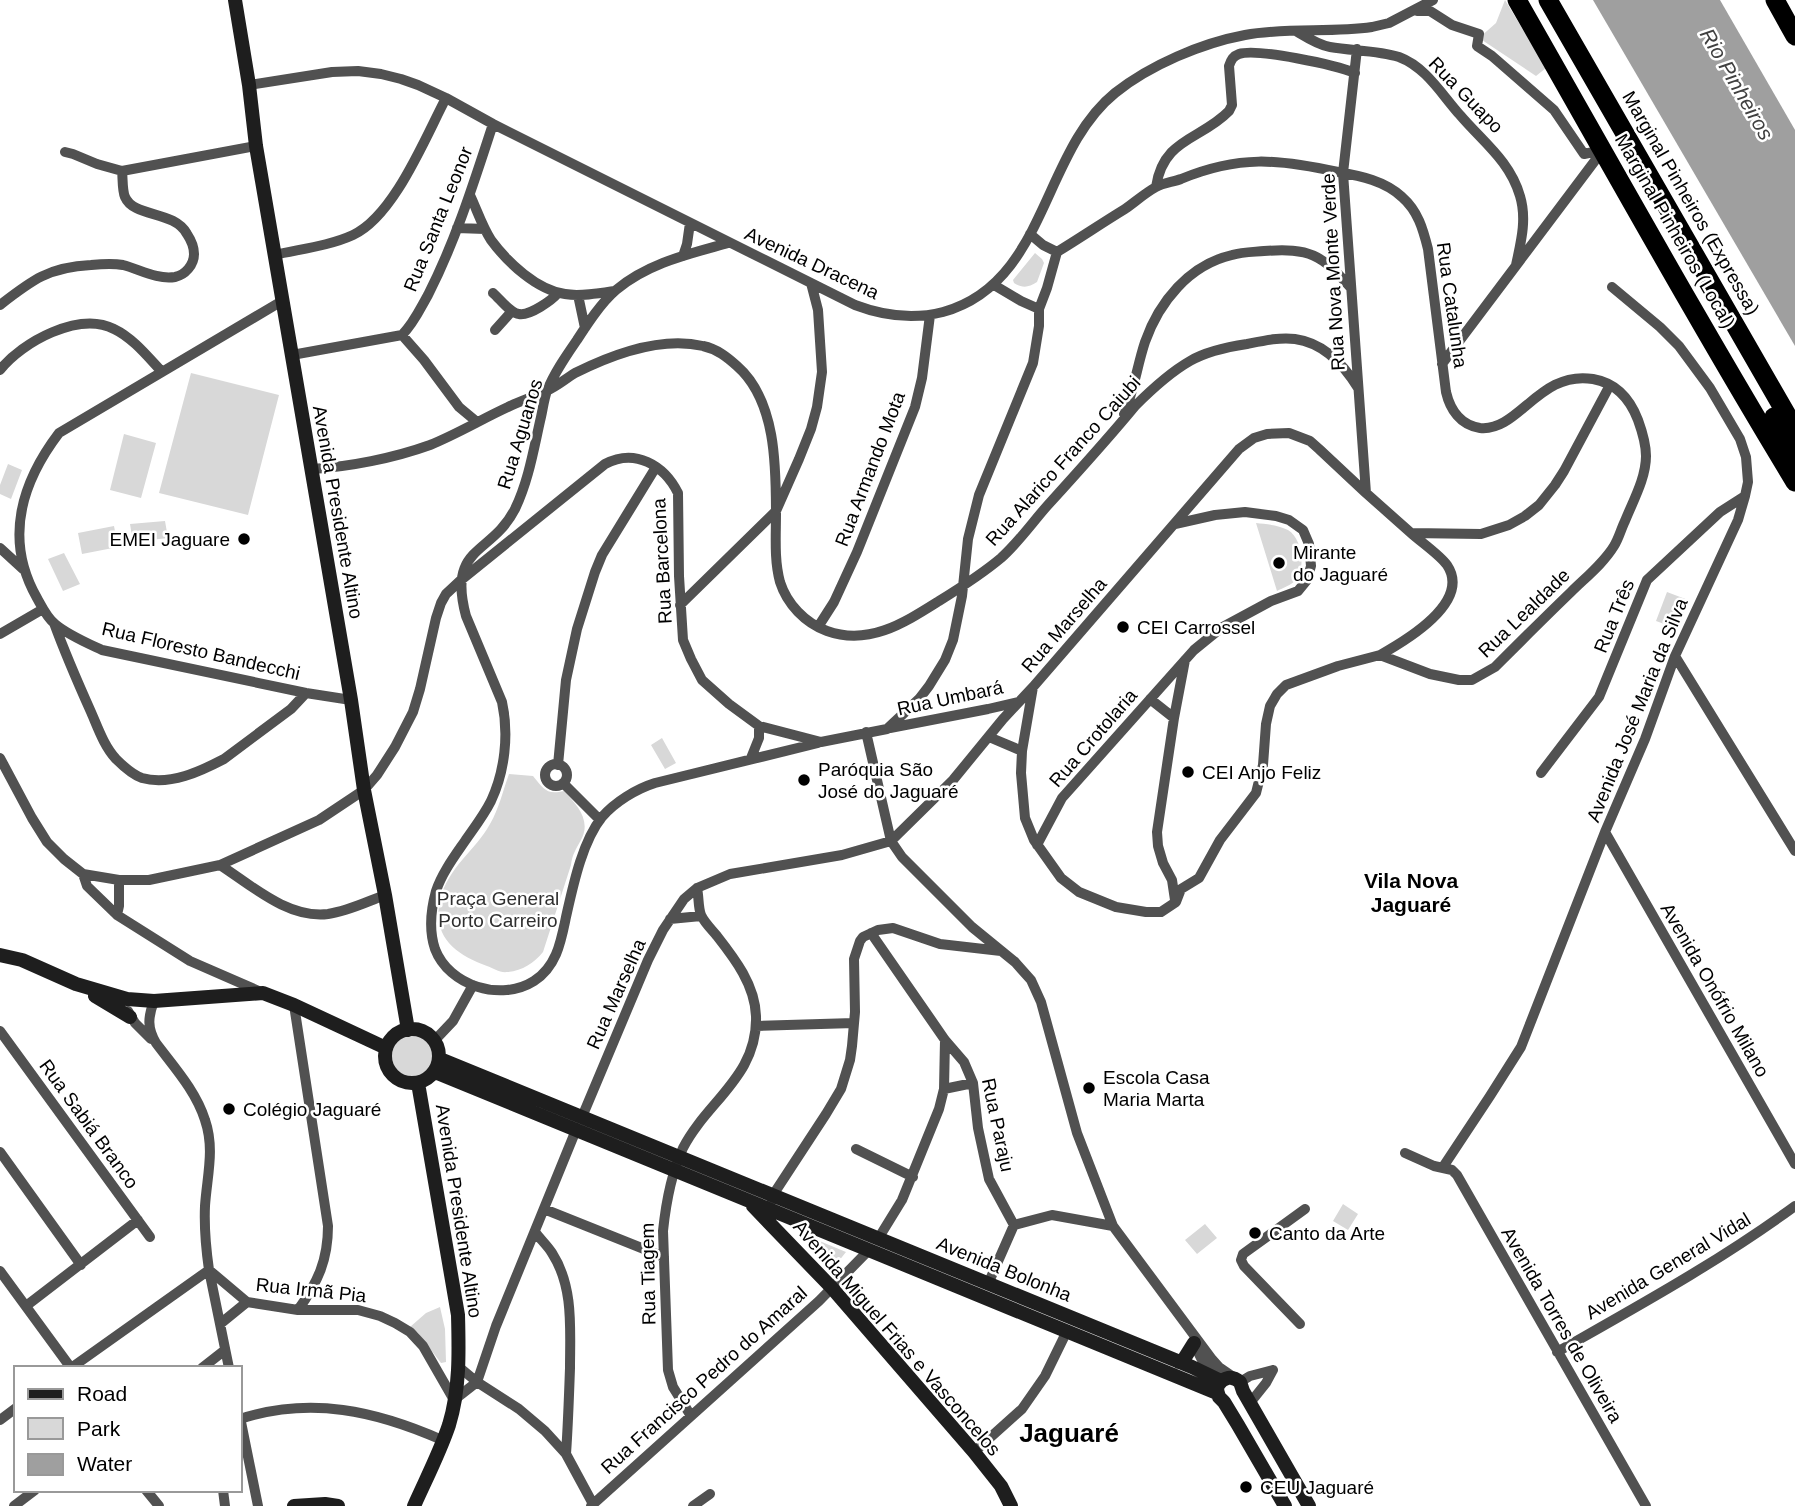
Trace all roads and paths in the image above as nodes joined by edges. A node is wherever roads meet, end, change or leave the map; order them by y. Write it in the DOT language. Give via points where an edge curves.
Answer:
graph roads {
  1 [pos="235,0"];
  2 [pos="1433,0"];
  3 [pos="1517,0"];
  4 [pos="1548,0"];
  5 [pos="1775,0"];
  6 [pos="1414,11"];
  7 [pos="1296,31"];
  8 [pos="1795,36"];
  9 [pos="1357,49"];
  10 [pos="1355,73"];
  11 [pos="249,85"];
  12 [pos="446,98"];
  13 [pos="493,124"];
  14 [pos="256,146"];
  15 [pos="1603,150"];
  16 [pos="65,152"];
  17 [pos="122,171"];
  18 [pos="1343,173"];
  19 [pos="1156,187"];
  20 [pos="470,195"];
  21 [pos="690,223"];
  22 [pos="457,228"];
  23 [pos="485,229"];
  24 [pos="1030,234"];
  25 [pos="728,243"];
  26 [pos="1057,252"];
  27 [pos="274,255"];
  28 [pos="683,256"];
  29 [pos="1516,265"];
  30 [pos="811,283"];
  31 [pos="994,285"];
  32 [pos="1612,287"];
  33 [pos="1351,288"];
  34 [pos="615,291"];
  35 [pos="494,293"];
  36 [pos="558,293"];
  37 [pos="578,295"];
  38 [pos="1720,298"];
  39 [pos="282,301"];
  40 [pos="0,305"];
  41 [pos="1039,309"];
  42 [pos="512,311"];
  43 [pos="930,315"];
  44 [pos="585,328"];
  45 [pos="495,330"];
  46 [pos="402,335"];
  47 [pos="292,355"];
  48 [pos="1442,364"];
  49 [pos="0,370"];
  50 [pos="162,372"];
  51 [pos="1138,372"];
  52 [pos="1158,383"];
  53 [pos="1609,385"];
  54 [pos="1358,388"];
  55 [pos="547,391"];
  56 [pos="458,407"];
  57 [pos="477,422"];
  58 [pos="1121,423"];
  59 [pos="1795,429"];
  60 [pos="461,430"];
  61 [pos="1795,457"];
  62 [pos="656,467"];
  63 [pos="311,469"];
  64 [pos="1795,482"];
  65 [pos="1366,493"];
  66 [pos="1745,496"];
  67 [pos="776,512"];
  68 [pos="1175,524"];
  69 [pos="1411,533"];
  70 [pos="0,548"];
  71 [pos="23,569"];
  72 [pos="461,580"];
  73 [pos="963,586"];
  74 [pos="680,605"];
  75 [pos="44,609"];
  76 [pos="54,623"];
  77 [pos="818,627"];
  78 [pos="0,634"];
  79 [pos="1380,655"];
  80 [pos="1675,656"];
  81 [pos="1185,660"];
  82 [pos="1033,687"];
  83 [pos="306,693"];
  84 [pos="1150,699"];
  85 [pos="351,700"];
  86 [pos="1020,701"];
  87 [pos="1174,718"];
  88 [pos="759,726"];
  89 [pos="887,729"];
  90 [pos="866,732"];
  91 [pos="989,737"];
  92 [pos="821,742"];
  93 [pos="1022,751"];
  94 [pos="0,758"];
  95 [pos="751,758"];
  96 [pos="558,765"];
  97 [pos="1541,773"];
  98 [pos="563,783"];
  99 [pos="364,790"];
  100 [pos="600,820"];
  101 [pos="1605,832"];
  102 [pos="891,841"];
  103 [pos="1037,845"];
  104 [pos="1795,851"];
  105 [pos="220,865"];
  106 [pos="83,874"];
  107 [pos="119,880"];
  108 [pos="697,888"];
  109 [pos="385,895"];
  110 [pos="1176,902"];
  111 [pos="117,915"];
  112 [pos="701,916"];
  113 [pos="670,919"];
  114 [pos="972,927"];
  115 [pos="871,933"];
  116 [pos="0,945"];
  117 [pos="956,947"];
  118 [pos="1001,951"];
  119 [pos="0,955"];
  120 [pos="22,960"];
  121 [pos="76,985"];
  122 [pos="473,985"];
  123 [pos="263,993"];
  124 [pos="127,999"];
  125 [pos="154,1001"];
  126 [pos="294,1005"];
  127 [pos="130,1017"];
  128 [pos="853,1023"];
  129 [pos="756,1026"];
  130 [pos="408,1030"];
  131 [pos="0,1031"];
  132 [pos="435,1040"];
  133 [pos="945,1040"];
  134 [pos="156,1043"];
  135 [pos="386,1048"];
  136 [pos="437,1065"];
  137 [pos="418,1083"];
  138 [pos="973,1083"];
  139 [pos="944,1088"];
  140 [pos="579,1124"];
  141 [pos="856,1149"];
  142 [pos="0,1152"];
  143 [pos="1405,1153"];
  144 [pos="677,1164"];
  145 [pos="1795,1164"];
  146 [pos="1443,1167"];
  147 [pos="913,1177"];
  148 [pos="748,1200"];
  149 [pos="1795,1206"];
  150 [pos="544,1209"];
  151 [pos="771,1209"];
  152 [pos="1306,1209"];
  153 [pos="138,1220"];
  154 [pos="1014,1225"];
  155 [pos="1113,1226"];
  156 [pos="535,1232"];
  157 [pos="150,1237"];
  158 [pos="874,1244"];
  159 [pos="664,1257"];
  160 [pos="81,1265"];
  161 [pos="209,1270"];
  162 [pos="0,1271"];
  163 [pos="988,1284"];
  164 [pos="832,1288"];
  165 [pos="247,1302"];
  166 [pos="26,1306"];
  167 [pos="298,1310"];
  168 [pos="220,1324"];
  169 [pos="1300,1324"];
  170 [pos="1067,1331"];
  171 [pos="1192,1337"];
  172 [pos="225,1350"];
  173 [pos="1557,1352"];
  174 [pos="1179,1362"];
  175 [pos="70,1366"];
  176 [pos="74,1366"];
  177 [pos="205,1366"];
  178 [pos="229,1366"];
  179 [pos="459,1367"];
  180 [pos="477,1382"];
  181 [pos="1232,1389"];
  182 [pos="454,1400"];
  183 [pos="691,1416"];
  184 [pos="242,1417"];
  185 [pos="242,1435"];
  186 [pos="442,1440"];
  187 [pos="974,1451"];
  188 [pos="566,1454"];
  189 [pos="32,1492"];
  190 [pos="148,1492"];
  191 [pos="710,1494"];
  192 [pos="592,1505"];
  193 [pos="14,1506"];
  194 [pos="159,1506"];
  195 [pos="258,1506"];
  196 [pos="294,1506"];
  197 [pos="338,1506"];
  198 [pos="414,1506"];
  199 [pos="693,1506"];
  200 [pos="1011,1506"];
  201 [pos="1285,1506"];
  202 [pos="1309,1506"];
  203 [pos="1646,1506"];
  1 -- 11 [label="main road, Avenida Presidente Altino"];
  2 -- 6 [label="street, Avenida Dracena"];
  3 -- 15 [label="highway, Marginal Pinheiros (Local)"];
  4 -- 38 [label="highway, Marginal Pinheiros (Expressa)"];
  5 -- 8 [label="highway"];
  6 -- 7 [label="street, Avenida Dracena" via="1373,27"];
  6 -- 15 [label="street" via="1430,11 1451,25 1479,34 1477,46 1554,110 1584,154"];
  7 -- 9 [label="street, Rua Guapo" via="1328,47"];
  7 -- 24 [label="street, Avenida Dracena" via="1245,35 1208,45 1176,57 1115,93 1075,141"];
  9 -- 10 [label="street, Rua Nova Monte Verde"];
  9 -- 29 [label="street, Rua Guapo" via="1399,57 1419,69 1506,165 1524,210"];
  10 -- 18 [label="street, Rua Nova Monte Verde"];
  10 -- 19 [label="street" via="1279,56 1237,55 1229,66 1229,111 1168,155"];
  11 -- 12 [label="street, Avenida Dracena" via="358,71 401,79"];
  11 -- 14 [label="main road, Avenida Presidente Altino"];
  12 -- 13 [label="street, Avenida Dracena"];
  12 -- 27 [label="street" via="401,184 364,229"];
  13 -- 20 [label="street, Rua Santa Leonor"];
  13 -- 21 [label="street, Avenida Dracena"];
  14 -- 17 [label="street"];
  14 -- 27 [label="main road, Avenida Presidente Altino"];
  15 -- 29 [label="street"];
  15 -- 64 [label="highway, Marginal Pinheiros (Local)"];
  16 -- 17 [label="street"];
  17 -- 40 [label="street" via="125,198 131,205 184,228 193,248 188,269 171,277 114,264 63,268 37,278"];
  18 -- 19 [label="street, Rua Catalunha" via="1308,165 1244,162 1198,171"];
  18 -- 33 [label="street, Rua Nova Monte Verde"];
  18 -- 48 [label="street, Rua Catalunha" via="1391,188 1419,219 1428,249"];
  19 -- 26 [label="street, Rua Catalunha"];
  20 -- 22 [label="street, Rua Santa Leonor"];
  20 -- 23 [label="street"];
  21 -- 25 [label="street, Avenida Dracena"];
  21 -- 28 [label="street"];
  22 -- 23 [label="street"];
  22 -- 46 [label="street, Rua Santa Leonor" via="434,282"];
  23 -- 36 [label="street" via="525,276"];
  24 -- 26 [label="street"];
  24 -- 31 [label="street, Avenida Dracena"];
  25 -- 28 [label="street, Rua Aguanos"];
  25 -- 30 [label="street, Avenida Dracena"];
  26 -- 41 [label="street"];
  27 -- 39 [label="main road, Avenida Presidente Altino"];
  28 -- 34 [label="street, Rua Aguanos" via="652,268"];
  29 -- 48 [label="street"];
  30 -- 43 [label="street, Avenida Dracena" via="880,314"];
  30 -- 67 [label="street" via="821,337 819,395 811,429"];
  31 -- 41 [label="street"];
  31 -- 43 [label="street, Avenida Dracena" via="957,308"];
  32 -- 66 [label="street, Avenida José Maria da Silva" via="1679,346 1718,399 1746,457"];
  33 -- 51 [label="street" via="1328,264 1306,252 1241,253 1221,258 1199,269 1170,296 1144,345"];
  33 -- 54 [label="street, Rua Nova Monte Verde"];
  34 -- 37 [label="street"];
  34 -- 44 [label="street, Rua Aguanos"];
  35 -- 42 [label="street"];
  36 -- 37 [label="street"];
  36 -- 42 [label="street" via="523,314"];
  37 -- 44 [label="street"];
  38 -- 59 [label="highway, Marginal Pinheiros (Expressa)"];
  38 -- 61 [label="highway" via="1740,349"];
  39 -- 47 [label="main road, Avenida Presidente Altino"];
  39 -- 50 [label="street, Rua Floresto Bandecchi"];
  41 -- 73 [label="street" via="1033,363 973,514"];
  42 -- 45 [label="street"];
  43 -- 77 [label="street, Rua Armando Mota" via="915,407 857,552"];
  44 -- 55 [label="street, Rua Aguanos"];
  46 -- 47 [label="street"];
  46 -- 56 [label="street"];
  47 -- 63 [label="main road, Avenida Presidente Altino"];
  48 -- 53 [label="street, Rua Catalunha" via="1451,409 1462,421 1481,428 1507,420 1553,385 1582,378"];
  49 -- 50 [label="street" via="36,341 89,323 120,332"];
  50 -- 71 [label="street, Rua Floresto Bandecchi" via="59,433 46,450 23,501"];
  51 -- 52 [label="street" via="1146,381"];
  51 -- 58 [label="street"];
  52 -- 54 [label="street, Rua Alarico Franco Caiubi" via="1214,351 1295,339 1330,355"];
  52 -- 58 [label="street, Rua Alarico Franco Caiubi"];
  53 -- 69 [label="street" via="1555,485 1525,516 1481,534"];
  53 -- 79 [label="street, Rua Lealdade" via="1633,406 1646,457 1615,545 1599,565 1495,667 1472,680 1447,679"];
  54 -- 65 [label="street, Rua Nova Monte Verde"];
  55 -- 57 [label="street, Rua Alarico Franco Caiubi"];
  55 -- 67 [label="street, Rua Alarico Franco Caiubi" via="584,370 638,349 689,343 718,351 750,379 766,410 775,461"];
  55 -- 72 [label="street, Rua Aguanos" via="519,500 506,523 468,559"];
  56 -- 57 [label="street"];
  56 -- 60 [label="street"];
  57 -- 60 [label="street, Rua Alarico Franco Caiubi"];
  58 -- 73 [label="street, Rua Alarico Franco Caiubi" via="1002,557"];
  60 -- 63 [label="street, Rua Alarico Franco Caiubi" via="399,454"];
  62 -- 72 [label="street" via="622,457 605,464"];
  62 -- 74 [label="street, Rua Barcelona" via="678,493"];
  62 -- 96 [label="street" via="595,572 568,670"];
  63 -- 85 [label="main road, Avenida Presidente Altino"];
  65 -- 68 [label="street, Rua Marselha" via="1310,442 1289,433 1267,434 1239,449"];
  65 -- 69 [label="street, Rua Marselha"];
  66 -- 80 [label="street, Avenida José Maria da Silva"];
  66 -- 97 [label="street, Rua Três" via="1720,512 1647,580 1599,697"];
  67 -- 74 [label="street"];
  67 -- 77 [label="street, Rua Alarico Franco Caiubi" via="780,581 792,606"];
  68 -- 81 [label="street, Rua Crotolaria" via="1245,512 1276,516 1303,530 1311,554 1304,586 1221,628"];
  68 -- 82 [label="street, Rua Marselha"];
  69 -- 79 [label="street, Rua Marselha" via="1447,565 1451,591 1440,613"];
  70 -- 71 [label="street"];
  71 -- 75 [label="street, Rua Floresto Bandecchi"];
  72 -- 99 [label="street" via="441,603 413,712"];
  72 -- 122 [label="street" via="466,615 502,702 505,748 489,803 440,881 431,930 436,951 448,967"];
  73 -- 77 [label="street, Rua Alarico Franco Caiubi" via="908,621 876,634 853,637"];
  73 -- 89 [label="street" via="945,660 919,699"];
  74 -- 88 [label="street, Rua Barcelona" via="683,640 702,680"];
  75 -- 76 [label="street, Rua Floresto Bandecchi"];
  75 -- 78 [label="street"];
  76 -- 83 [label="street, Rua Floresto Bandecchi" via="102,650"];
  76 -- 83 [label="street" via="104,741 115,758 143,778 182,777 224,759"];
  79 -- 110 [label="street" via="1297,680 1277,694 1270,706 1255,793 1199,878 1181,889"];
  80 -- 101 [label="street, Avenida José Maria da Silva"];
  80 -- 104 [label="street"];
  81 -- 84 [label="street, Rua Crotolaria"];
  81 -- 87 [label="street"];
  82 -- 86 [label="street, Rua Marselha"];
  82 -- 93 [label="street"];
  83 -- 85 [label="street, Rua Floresto Bandecchi"];
  84 -- 87 [label="street"];
  84 -- 103 [label="street, Rua Crotolaria" via="1062,798"];
  85 -- 99 [label="main road, Avenida Presidente Altino"];
  86 -- 89 [label="street, Rua Umbará"];
  86 -- 91 [label="street, Rua Marselha"];
  87 -- 110 [label="street" via="1157,832"];
  88 -- 92 [label="street, Rua Barcelona"];
  88 -- 95 [label="street"];
  89 -- 90 [label="street, Rua Barcelona"];
  90 -- 92 [label="street, Rua Barcelona"];
  90 -- 102 [label="street"];
  91 -- 93 [label="street"];
  91 -- 102 [label="street, Rua Marselha"];
  92 -- 95 [label="street"];
  93 -- 103 [label="street" via="1025,818"];
  94 -- 106 [label="street" via="47,842"];
  95 -- 100 [label="street" via="647,786"];
  96 -- 98 [label="street" via="566,772"];
  96 -- 98 [label="street" via="547,769 546,780 555,786"];
  98 -- 100 [label="street"];
  99 -- 105 [label="street" via="319,820"];
  99 -- 109 [label="main road, Avenida Presidente Altino"];
  100 -- 122 [label="street" via="576,873 550,967 530,983 508,990"];
  101 -- 145 [label="street, Avenida Onófrio Milano"];
  101 -- 146 [label="street, Avenida José Maria da Silva" via="1517,1055"];
  102 -- 108 [label="street, Rua Marselha" via="841,855 730,874"];
  102 -- 114 [label="street"];
  103 -- 110 [label="street" via="1061,878 1087,896 1146,912 1161,912"];
  105 -- 107 [label="street" via="149,880"];
  105 -- 109 [label="street" via="275,901 307,913 354,908"];
  106 -- 107 [label="street"];
  106 -- 111 [label="street" via="87,886"];
  107 -- 111 [label="street"];
  108 -- 112 [label="street"];
  108 -- 113 [label="street, Rua Marselha"];
  109 -- 130 [label="main road, Avenida Presidente Altino"];
  111 -- 123 [label="street" via="190,961"];
  112 -- 113 [label="street"];
  112 -- 129 [label="street, Rua Tiagem" via="746,978"];
  113 -- 140 [label="street, Rua Marselha"];
  114 -- 117 [label="street"];
  114 -- 118 [label="street"];
  115 -- 117 [label="street" via="900,929"];
  115 -- 128 [label="street" via="860,941 854,959"];
  115 -- 133 [label="street, Rua Paraju"];
  116 -- 120 [label="main road"];
  117 -- 118 [label="street"];
  118 -- 155 [label="street" via="1031,981 1041,1002 1077,1133"];
  119 -- 120 [label="main road"];
  120 -- 121 [label="main road"];
  121 -- 124 [label="main road"];
  121 -- 127 [label="main road"];
  122 -- 132 [label="street" via="453,1021"];
  123 -- 125 [label="main road"];
  123 -- 126 [label="main road"];
  124 -- 125 [label="main road"];
  124 -- 127 [label="street"];
  125 -- 134 [label="street" via="148,1026"];
  126 -- 135 [label="main road"];
  126 -- 167 [label="street" via="328,1226 326,1256 312,1292"];
  127 -- 134 [label="street"];
  128 -- 129 [label="street"];
  128 -- 151 [label="street" via="850,1060 841,1089"];
  129 -- 144 [label="street, Rua Tiagem" via="743,1069 705,1115"];
  130 -- 132 [label="main road" via="422,1031"];
  130 -- 135 [label="main road" via="394,1036"];
  131 -- 153 [label="street, Rua Sabiá Branco"];
  132 -- 136 [label="main road"];
  133 -- 138 [label="street, Rua Paraju" via="964,1062"];
  133 -- 139 [label="street, Rua Francisco Pedro do Amaral"];
  134 -- 161 [label="street" via="197,1099 209,1134 205,1206"];
  135 -- 137 [label="main road" via="386,1065 392,1075"];
  136 -- 137 [label="main road" via="430,1077"];
  136 -- 140 [label="main road, Avenida Bolonha"];
  137 -- 179 [label="main road, Avenida Presidente Altino" via="458,1315"];
  138 -- 139 [label="street"];
  138 -- 154 [label="street, Rua Paraju" via="989,1179"];
  139 -- 147 [label="street, Rua Francisco Pedro do Amaral"];
  140 -- 144 [label="main road, Avenida Bolonha"];
  140 -- 150 [label="street, Rua Marselha"];
  141 -- 147 [label="street"];
  142 -- 160 [label="street"];
  143 -- 146 [label="street"];
  144 -- 148 [label="main road, Avenida Bolonha"];
  144 -- 151 [label="main road, Avenida Bolonha"];
  144 -- 159 [label="street, Rua Tiagem" via="665,1208"];
  146 -- 173 [label="street, Avenida Torres de Oliveira" via="1457,1175"];
  147 -- 158 [label="street, Rua Francisco Pedro do Amaral"];
  148 -- 151 [label="main road, Avenida Miguel Frias e Vasconcelos"];
  149 -- 173 [label="street, Avenida General Vidal" via="1676,1284"];
  150 -- 156 [label="street, Rua Marselha"];
  150 -- 159 [label="street"];
  151 -- 158 [label="main road, Avenida Bolonha"];
  151 -- 164 [label="main road, Avenida Miguel Frias e Vasconcelos"];
  152 -- 169 [label="street" via="1241,1257 1244,1266"];
  153 -- 157 [label="street, Rua Sabiá Branco"];
  153 -- 160 [label="street"];
  154 -- 155 [label="street" via="1052,1215"];
  154 -- 163 [label="street"];
  155 -- 171 [label="street"];
  156 -- 180 [label="street, Rua Marselha"];
  156 -- 188 [label="street" via="552,1252 569,1301"];
  158 -- 163 [label="main road, Avenida Bolonha"];
  158 -- 164 [label="street, Rua Francisco Pedro do Amaral"];
  158 -- 170 [label="main road, Avenida Bolonha"];
  159 -- 183 [label="street, Rua Tiagem" via="668,1370"];
  160 -- 166 [label="street"];
  161 -- 165 [label="street, Rua Irmã Pia"];
  161 -- 168 [label="street"];
  161 -- 176 [label="street"];
  162 -- 166 [label="street"];
  163 -- 174 [label="main road, Avenida Bolonha"];
  164 -- 183 [label="street, Rua Francisco Pedro do Amaral"];
  164 -- 187 [label="main road, Avenida Miguel Frias e Vasconcelos"];
  165 -- 167 [label="street, Rua Irmã Pia"];
  165 -- 168 [label="street"];
  166 -- 175 [label="street"];
  167 -- 182 [label="street, Rua Irmã Pia" via="358,1310 395,1323 423,1346"];
  168 -- 172 [label="street"];
  170 -- 181 [label="main road, Avenida Bolonha"];
  170 -- 187 [label="street" via="1022,1409"];
  171 -- 174 [label="main road"];
  171 -- 181 [label="street"];
  172 -- 177 [label="street"];
  172 -- 178 [label="street"];
  173 -- 203 [label="street, Avenida Torres de Oliveira"];
  174 -- 181 [label="main road, Avenida Bolonha"];
  179 -- 180 [label="street"];
  179 -- 182 [label="main road, Avenida Presidente Altino"];
  180 -- 182 [label="street"];
  180 -- 188 [label="street" via="528,1416"];
  181 -- 201 [label="main road"];
  181 -- 202 [label="main road"];
  182 -- 186 [label="main road, Avenida Presidente Altino"];
  183 -- 192 [label="street, Rua Francisco Pedro do Amaral"];
  184 -- 186 [label="street" via="324,1407 389,1420"];
  185 -- 195 [label="street"];
  186 -- 198 [label="main road, Avenida Presidente Altino"];
  187 -- 200 [label="main road, Avenida Miguel Frias e Vasconcelos" via="1002,1486"];
  188 -- 192 [label="street"];
  189 -- 193 [label="street"];
  190 -- 194 [label="street"];
  191 -- 199 [label="street"];
  196 -- 197 [label="main road"];
}
